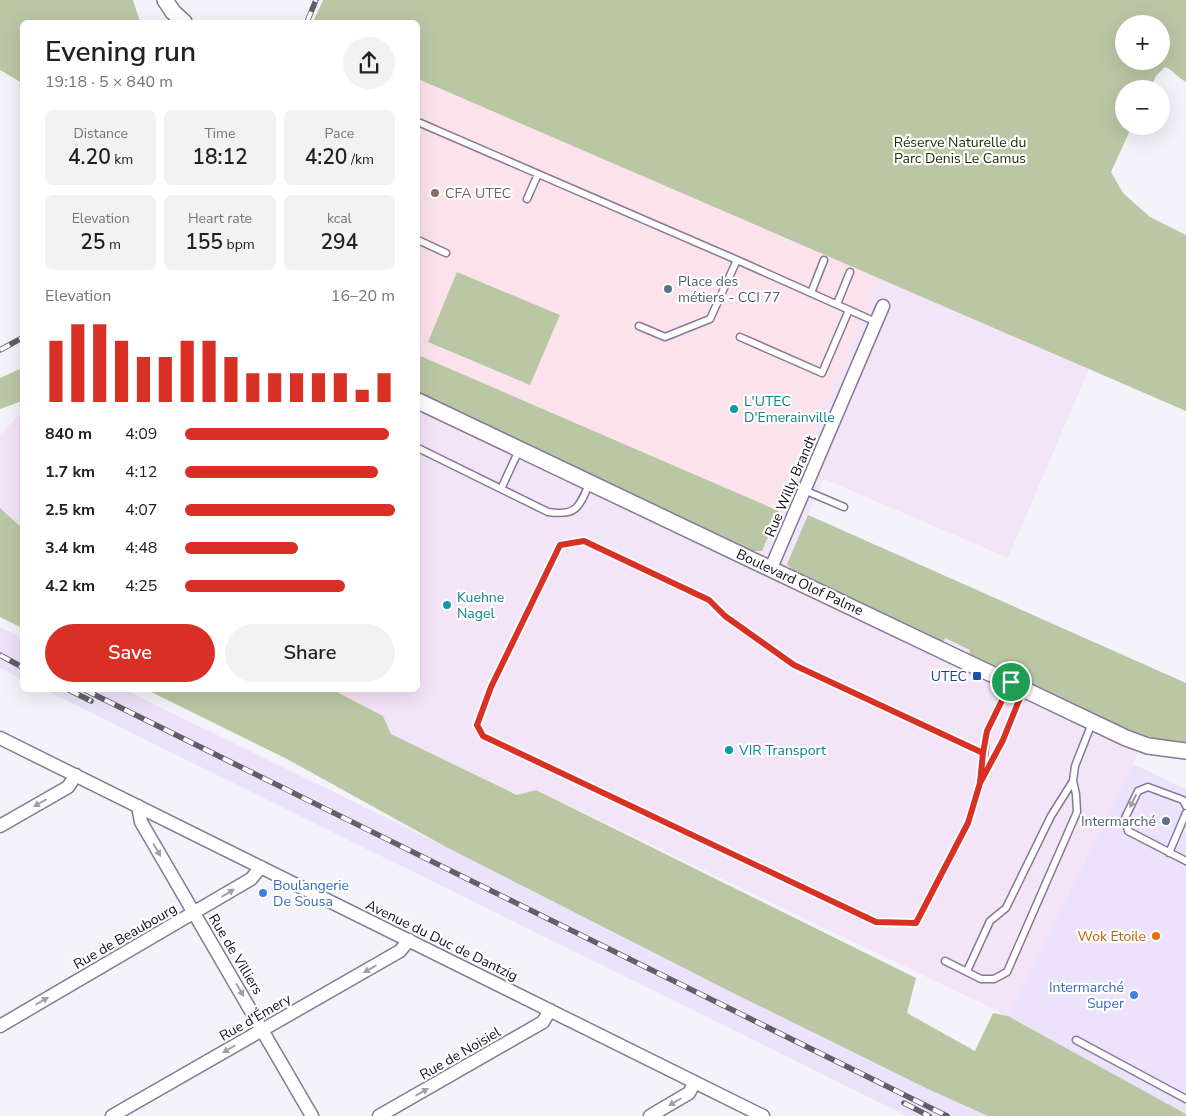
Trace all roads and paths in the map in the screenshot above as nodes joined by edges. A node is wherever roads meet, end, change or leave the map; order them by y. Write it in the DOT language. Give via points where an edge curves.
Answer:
graph roads {
  1 [pos="164,0"];
  2 [pos="182,20"];
  3 [pos="420,123"];
  4 [pos="538,174"];
  5 [pos="527,199"];
  6 [pos="420,241"];
  7 [pos="446,253"];
  8 [pos="737,260"];
  9 [pos="824,260"];
  10 [pos="850,272"];
  11 [pos="810,293"];
  12 [pos="837,304"];
  13 [pos="884,306"];
  14 [pos="849,310"];
  15 [pos="876,322"];
  16 [pos="639,326"];
  17 [pos="740,338"];
  18 [pos="420,402"];
  19 [pos="420,449"];
  20 [pos="519,449"];
  21 [pos="590,482"];
  22 [pos="501,489"];
  23 [pos="804,490"];
  24 [pos="844,507"];
  25 [pos="771,568"];
  26 [pos="1017,685"];
  27 [pos="1093,722"];
  28 [pos="0,738"];
  29 [pos="1186,752"];
  30 [pos="983,753"];
  31 [pos="76,775"];
  32 [pos="1073,781"];
  33 [pos="980,783"];
  34 [pos="138,806"];
  35 [pos="1186,806"];
  36 [pos="1186,813"];
  37 [pos="0,826"];
  38 [pos="1169,853"];
  39 [pos="1186,861"];
  40 [pos="261,867"];
  41 [pos="194,913"];
  42 [pos="409,940"];
  43 [pos="945,961"];
  44 [pos="967,971"];
  45 [pos="550,1010"];
  46 [pos="0,1026"];
  47 [pos="263,1030"];
  48 [pos="1076,1040"];
  49 [pos="695,1082"];
  50 [pos="1186,1099"];
  51 [pos="112,1116"];
  52 [pos="312,1116"];
  53 [pos="380,1116"];
  54 [pos="650,1116"];
  55 [pos="763,1116"];
  1 -- 2 [label="street"];
  3 -- 4 [label="lane"];
  4 -- 5 [label="lane"];
  4 -- 8 [label="lane"];
  6 -- 7 [label="lane"];
  8 -- 11 [label="lane"];
  8 -- 16 [label="lane" via="710,319 665,337"];
  9 -- 11 [label="lane"];
  10 -- 12 [label="lane"];
  11 -- 12 [label="lane"];
  12 -- 14 [label="lane"];
  13 -- 15 [label="street, Rue Willy Brandt"];
  14 -- 15 [label="lane"];
  14 -- 17 [label="lane" via="822,373"];
  15 -- 23 [label="street, Rue Willy Brandt"];
  18 -- 20 [label="street, Boulevard Olof Palme"];
  19 -- 22 [label="lane"];
  20 -- 21 [label="street, Boulevard Olof Palme"];
  20 -- 22 [label="lane"];
  21 -- 22 [label="lane" via="580,505 562,514 548,512"];
  21 -- 25 [label="street, Boulevard Olof Palme"];
  23 -- 24 [label="lane"];
  23 -- 25 [label="street, Rue Willy Brandt"];
  25 -- 26 [label="street, Boulevard Olof Palme"];
  26 -- 27 [label="street, Boulevard Olof Palme"];
  26 -- 30 [label="lane" via="987,731"];
  26 -- 33 [label="lane" via="1003,740"];
  27 -- 29 [label="street, Boulevard Olof Palme" via="1148,746"];
  27 -- 32 [label="lane" via="1075,766"];
  28 -- 31 [label="street, Avenue du Duc de Dantzig"];
  30 -- 33 [label="lane"];
  30 -- 33 [label="lane" via="794,665 725,616 709,600 584,541 560,545 491,687 477,725 483,736 876,922 916,923 968,823"];
  31 -- 34 [label="street, Avenue du Duc de Dantzig"];
  31 -- 37 [label="street, one-way" via="68,787"];
  32 -- 44 [label="lane" via="1051,816 1006,908 990,921"];
  32 -- 44 [label="lane" via="1077,812 1007,972 994,979 981,979"];
  34 -- 40 [label="street, Avenue du Duc de Dantzig"];
  34 -- 41 [label="street, Rue de Villiers, one-way" via="141,822"];
  35 -- 38 [label="lane, one-way" via="1183,800 1148,787 1138,791 1125,818 1128,830"];
  36 -- 38 [label="lane"];
  38 -- 39 [label="lane"];
  41 -- 40 [label="street, Rue de Beaubourg, one-way" via="252,879"];
  40 -- 42 [label="street, Avenue du Duc de Dantzig"];
  46 -- 41 [label="street, Rue de Beaubourg, one-way"];
  41 -- 47 [label="street, Rue de Villiers, one-way"];
  42 -- 45 [label="street, Avenue du Duc de Dantzig"];
  42 -- 47 [label="street, Rue d'Émery, one-way" via="400,952"];
  43 -- 44 [label="lane"];
  45 -- 49 [label="street, Avenue du Duc de Dantzig"];
  53 -- 45 [label="street, Rue de Noisiel, one-way" via="543,1022"];
  47 -- 51 [label="street, Rue d'Émery, one-way"];
  47 -- 52 [label="street, Rue de Villiers"];
  48 -- 50 [label="lane"];
  49 -- 54 [label="street, one-way" via="689,1093"];
  49 -- 55 [label="street, Avenue du Duc de Dantzig"];
}
